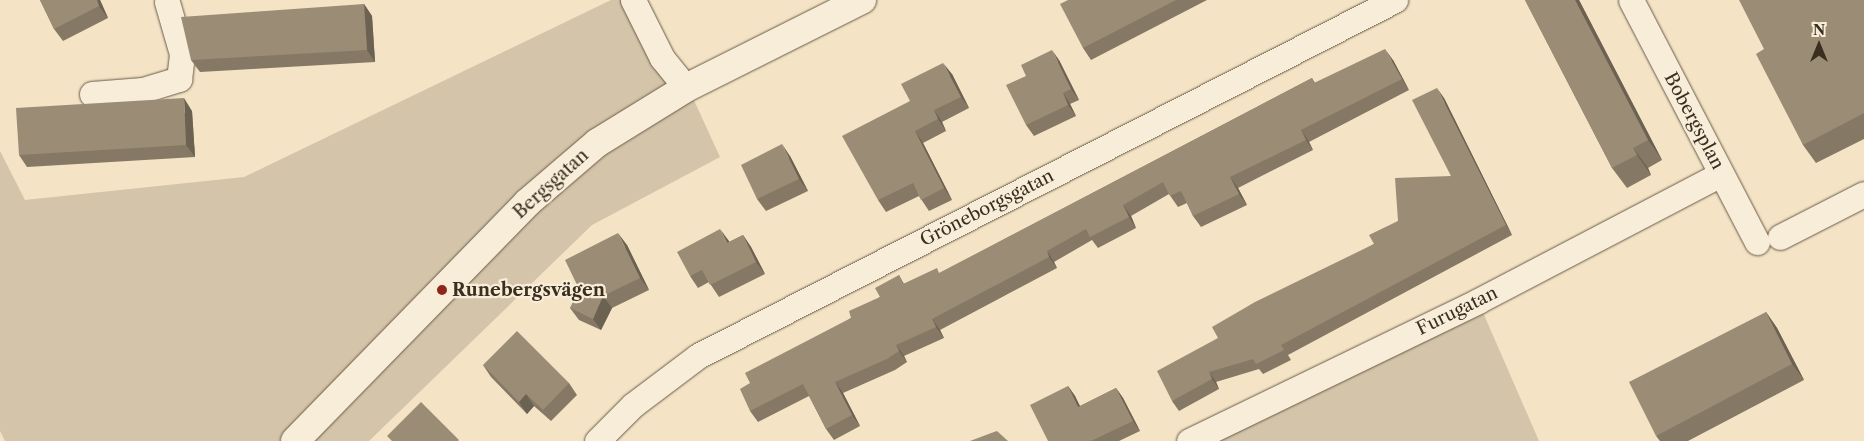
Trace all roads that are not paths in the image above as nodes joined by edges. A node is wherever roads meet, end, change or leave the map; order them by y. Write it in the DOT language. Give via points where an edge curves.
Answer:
graph roads {
  1 [pos="633,0"];
  2 [pos="862,0"];
  3 [pos="1395,0"];
  4 [pos="1630,0"];
  5 [pos="168,1"];
  6 [pos="686,88"];
  7 [pos="92,94"];
  8 [pos="1722,174"];
  9 [pos="1864,194"];
  10 [pos="295,441"];
  11 [pos="597,441"];
  12 [pos="1189,441"];
  1 -- 6 [label="street" via="662,58"];
  2 -- 6 [label="street, Bergsgatan"];
  3 -- 11 [label="street, Gröneborgsgatan" via="698,356 633,405"];
  4 -- 8 [label="street, Bobergsplan"];
  5 -- 7 [label="street" via="182,54 179,79 143,90"];
  6 -- 10 [label="street, Bergsgatan" via="636,117 554,177"];
  8 -- 9 [label="street, Bobergsplan" via="1768,239"];
  8 -- 12 [label="street, Furugatan" via="1478,301"];
}
